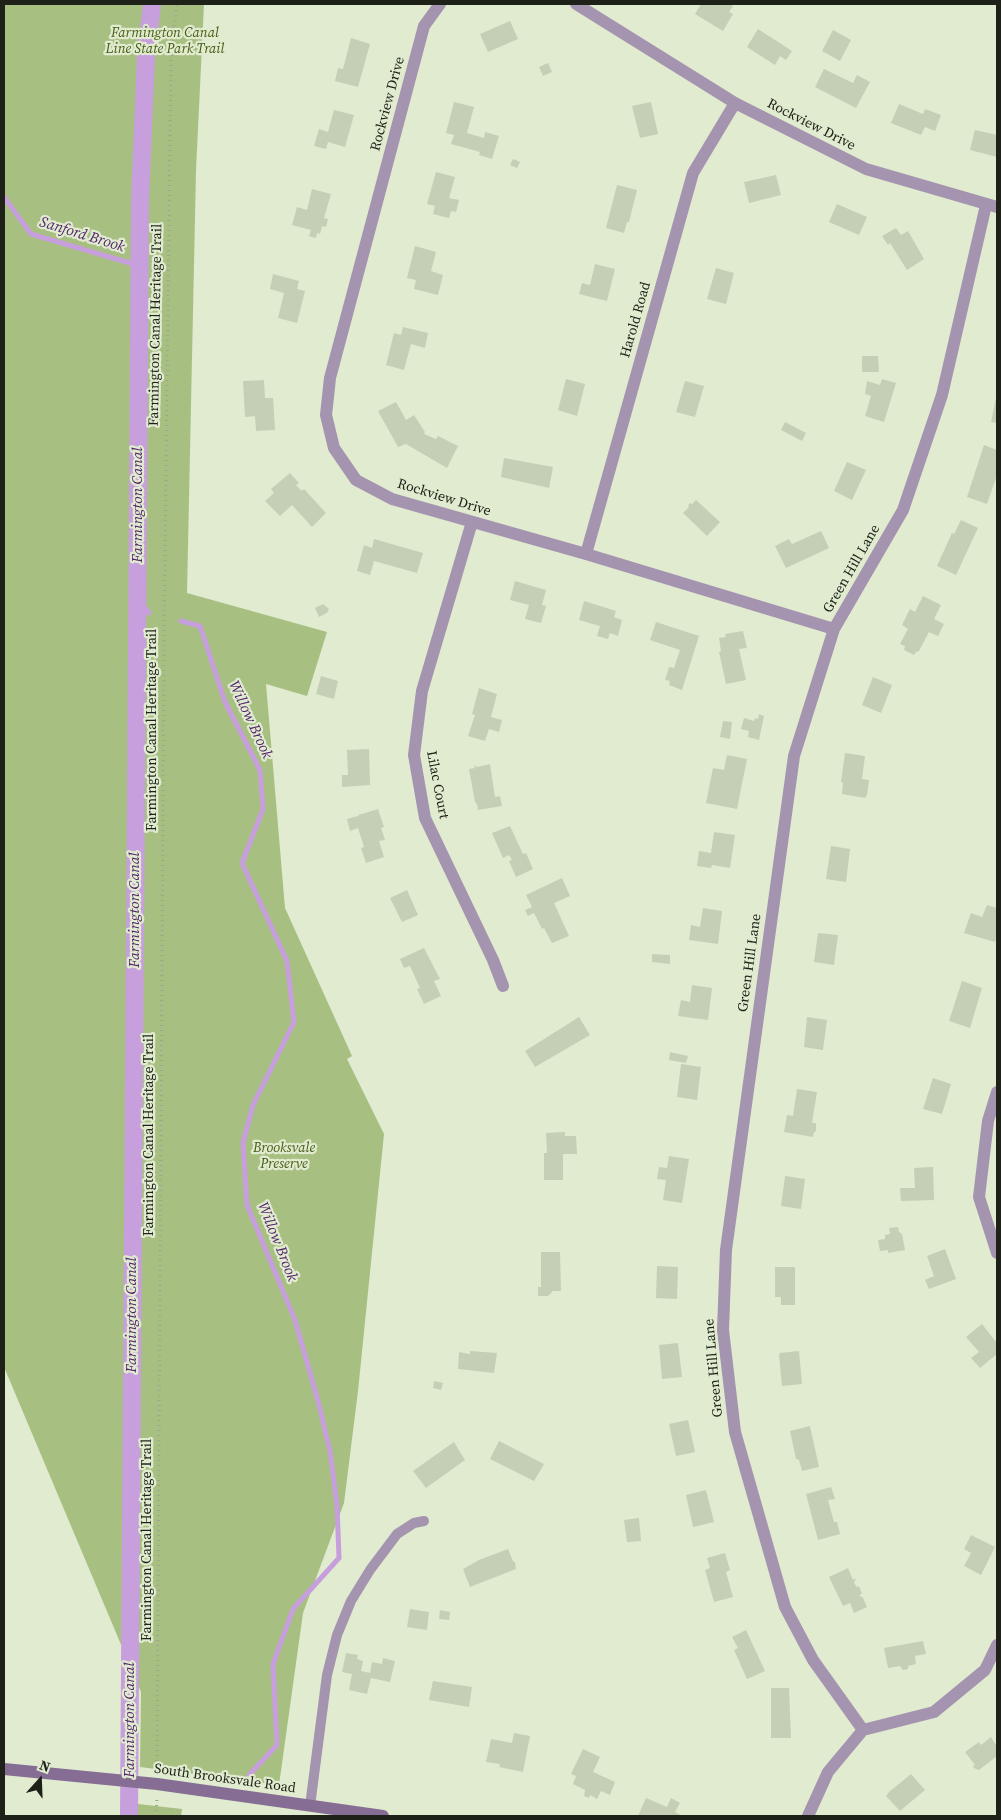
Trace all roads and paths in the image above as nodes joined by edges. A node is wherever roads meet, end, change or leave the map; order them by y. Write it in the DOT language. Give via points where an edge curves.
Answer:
graph roads {
  1 [pos="177,4"];
  2 [pos="440,4"];
  3 [pos="576,4"];
  4 [pos="735,103"];
  5 [pos="991,206"];
  6 [pos="472,522"];
  7 [pos="586,554"];
  8 [pos="834,629"];
  9 [pos="503,986"];
  10 [pos="997,1092"];
  11 [pos="997,1253"];
  12 [pos="424,1521"];
  13 [pos="997,1645"];
  14 [pos="863,1730"];
  15 [pos="4,1769"];
  16 [pos="157,1784"];
  17 [pos="310,1806"];
  18 [pos="156,1816"];
  19 [pos="383,1816"];
  20 [pos="808,1816"];
  1 -- 16 [label="path, Farmington Canal Heritage Trail" via="171,54 164,648"];
  2 -- 6 [label="street, Rockview Drive" via="424,26 330,378 326,415 334,448 356,480 392,499"];
  3 -- 4 [label="street, Rockview Drive"];
  4 -- 5 [label="street, Rockview Drive" via="866,169"];
  4 -- 7 [label="street, Harold Road" via="693,173"];
  5 -- 8 [label="street, Green Hill Lane" via="942,395 903,510"];
  6 -- 7 [label="street, Rockview Drive"];
  6 -- 9 [label="street, Lilac Court" via="422,691 414,755 426,818"];
  7 -- 8 [label="street, Rockview Drive"];
  8 -- 14 [label="street, Green Hill Lane" via="794,756 726,1250 722,1330 735,1432 785,1607 813,1660"];
  10 -- 11 [label="street" via="988,1121 979,1197"];
  12 -- 17 [label="lane" via="414,1523 397,1534 351,1601 337,1635 327,1675"];
  13 -- 14 [label="street" via="985,1670 934,1712"];
  14 -- 20 [label="street" via="828,1772"];
  15 -- 16 [label="street, South Brooksvale Road"];
  16 -- 17 [label="street, South Brooksvale Road"];
  16 -- 18 [label="path, Farmington Canal Heritage Trail"];
  17 -- 19 [label="street, South Brooksvale Road"];
}
